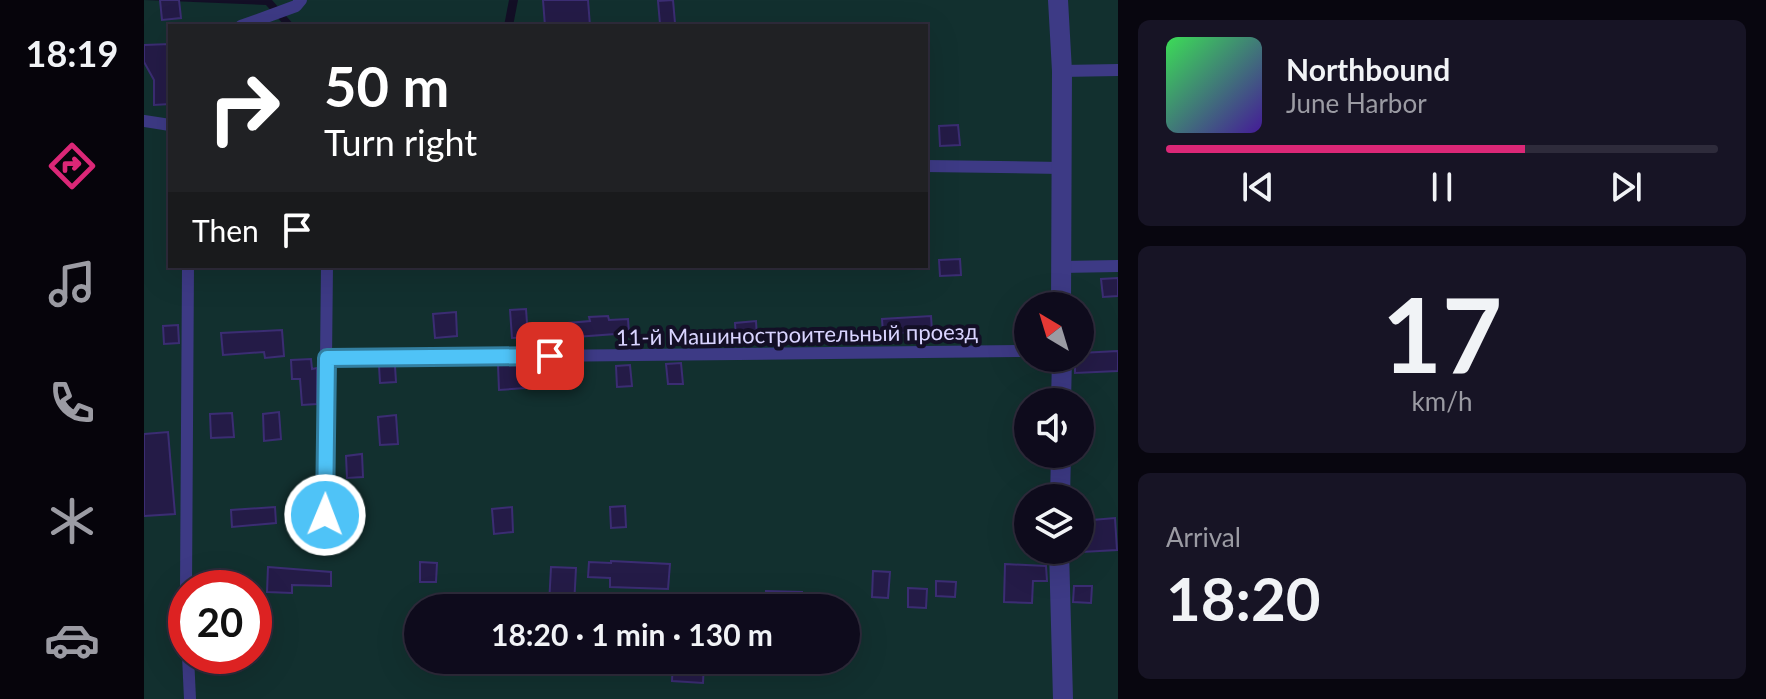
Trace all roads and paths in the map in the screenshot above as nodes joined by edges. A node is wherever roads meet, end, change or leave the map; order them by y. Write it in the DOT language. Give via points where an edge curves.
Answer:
graph roads {
  1 [pos="301,0"];
  2 [pos="1058,0"];
  3 [pos="246,24"];
  4 [pos="1118,70"];
  5 [pos="1062,71"];
  6 [pos="144,121"];
  7 [pos="168,125"];
  8 [pos="928,166"];
  9 [pos="1061,168"];
  10 [pos="1118,266"];
  11 [pos="1061,267"];
  12 [pos="188,268"];
  13 [pos="327,268"];
  14 [pos="1061,292"];
  15 [pos="1014,351"];
  16 [pos="327,358"];
  17 [pos="324,546"];
  18 [pos="1059,564"];
  19 [pos="186,570"];
  20 [pos="189,674"];
  21 [pos="190,699"];
  22 [pos="1063,699"];
  1 -- 3 [label="lane"];
  2 -- 5 [label="street"];
  4 -- 5 [label="lane"];
  5 -- 9 [label="street"];
  6 -- 7 [label="lane"];
  8 -- 9 [label="lane"];
  9 -- 11 [label="street"];
  10 -- 11 [label="lane"];
  11 -- 14 [label="street"];
  12 -- 19 [label="lane"];
  13 -- 16 [label="lane"];
  15 -- 16 [label="lane, 11-й Машиностроительный проезд"];
  16 -- 17 [label="lane"];
  18 -- 22 [label="street"];
  20 -- 21 [label="lane"];
}
